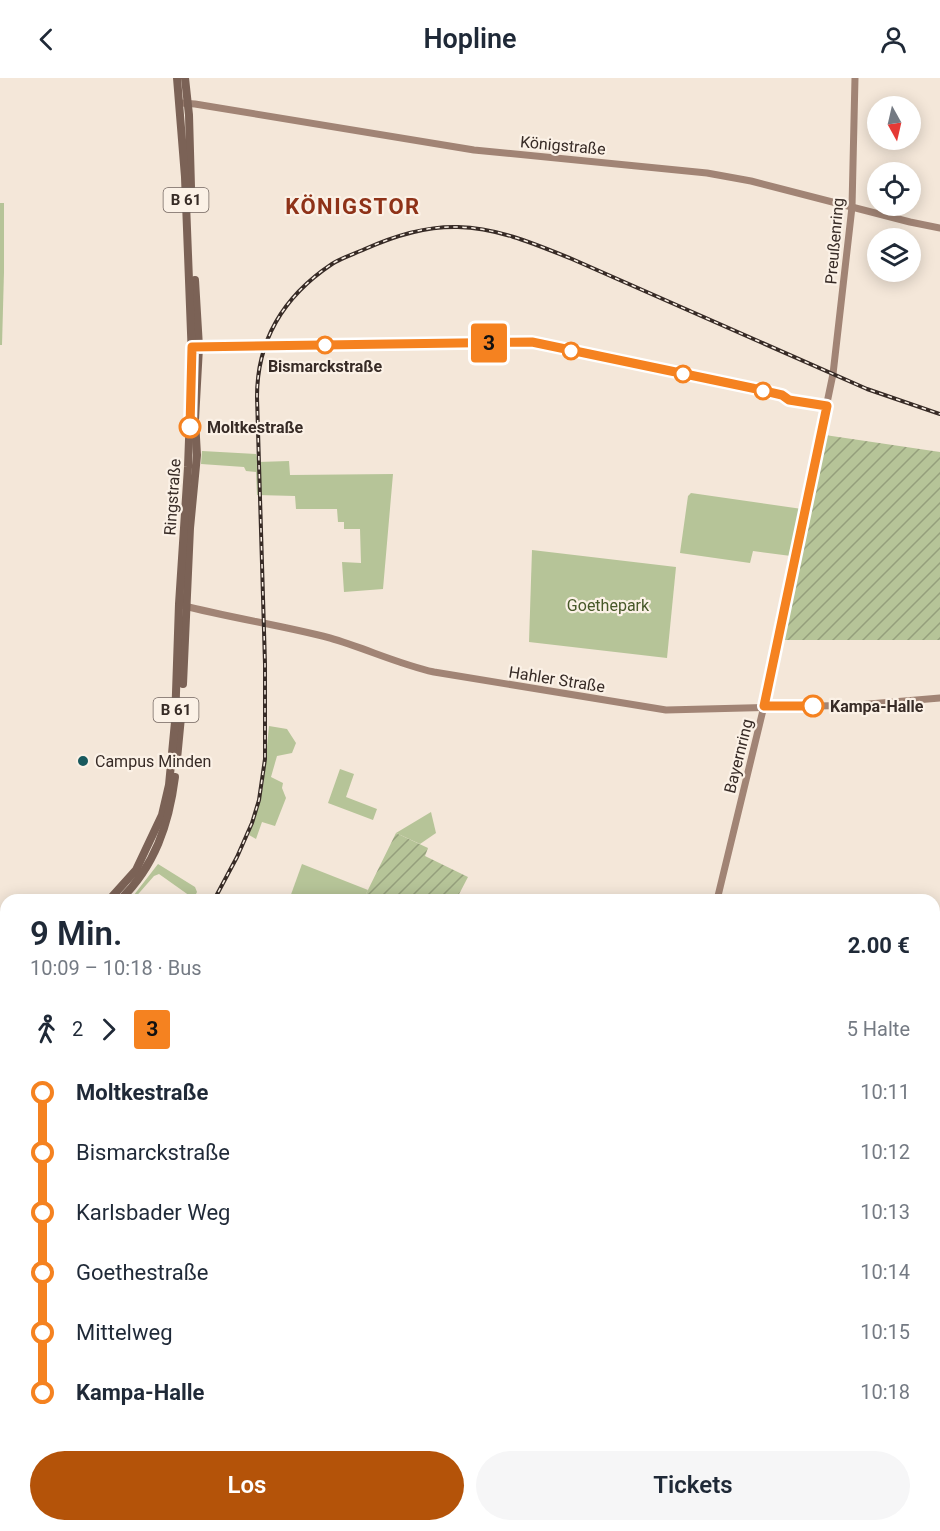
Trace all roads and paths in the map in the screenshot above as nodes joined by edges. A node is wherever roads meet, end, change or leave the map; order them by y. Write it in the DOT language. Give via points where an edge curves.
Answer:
graph roads {
  1 [pos="177,78"];
  2 [pos="185,78"];
  3 [pos="855,78"];
  4 [pos="184,103"];
  5 [pos="852,207"];
  6 [pos="940,228"];
  7 [pos="827,406"];
  8 [pos="183,606"];
  9 [pos="940,698"];
  10 [pos="764,706"];
  11 [pos="115,894"];
  12 [pos="126,894"];
  13 [pos="718,894"];
  1 -- 4 [label="main road, Ringstraße / B 61"];
  2 -- 4 [label="main road, Ringstraße / B 61"];
  3 -- 5 [label="street, Preußenring"];
  4 -- 5 [label="street, Königstraße" via="483,151 706,172"];
  4 -- 8 [label="main road, Ringstraße / B 61" via="192,359"];
  5 -- 6 [label="street, Königstraße"];
  5 -- 7 [label="street, Preußenring"];
  7 -- 10 [label="street, Bayernring"];
  8 -- 10 [label="street, Hahler Straße" via="324,636 434,672 666,710"];
  8 -- 11 [label="main road, Ringstraße / B 61" via="165,807 139,864"];
  8 -- 12 [label="main road, Ringstraße / B 61" via="180,726 170,809 154,855"];
  9 -- 10 [label="street, Hahler Straße" via="857,705"];
  10 -- 13 [label="street, Bayernring"];
}
